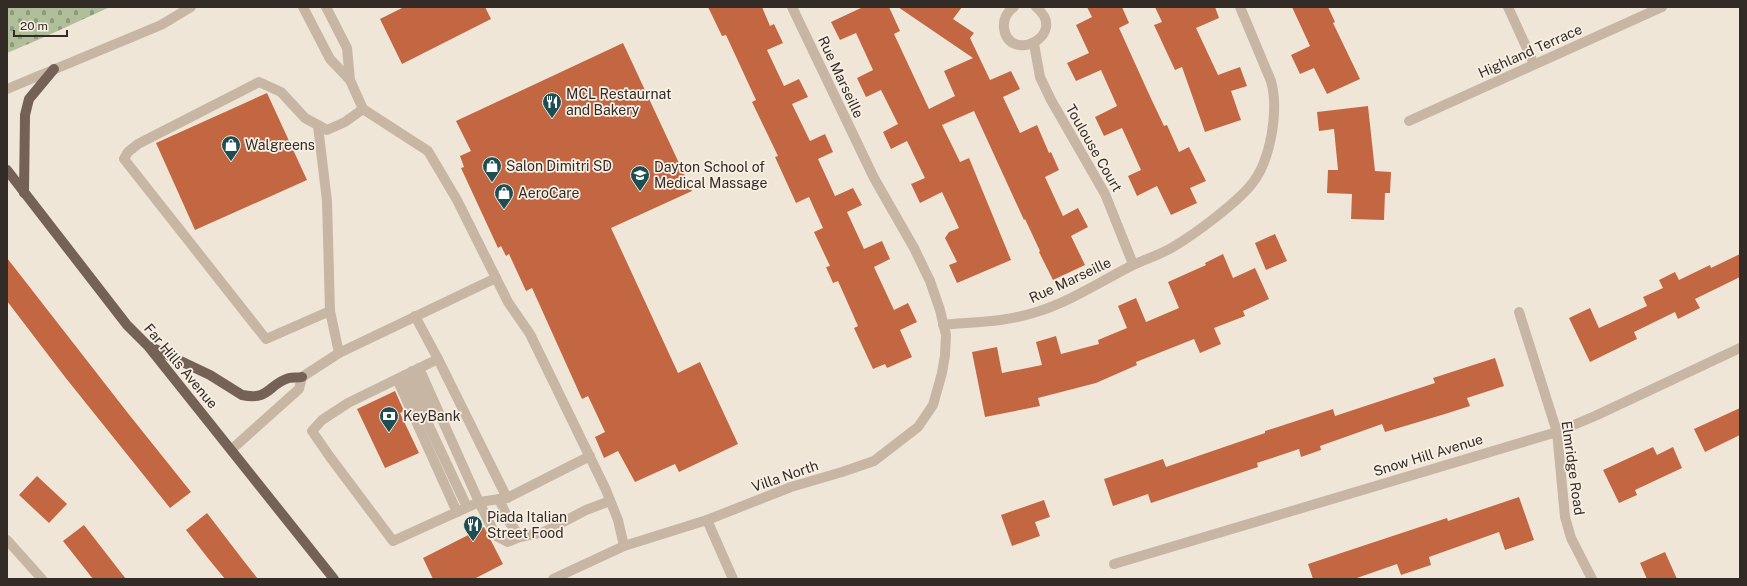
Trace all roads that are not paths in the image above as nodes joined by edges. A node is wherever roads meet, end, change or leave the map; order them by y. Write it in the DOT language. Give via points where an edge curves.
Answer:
graph roads {
  1 [pos="191,7"];
  2 [pos="303,7"];
  3 [pos="792,7"];
  4 [pos="1014,7"];
  5 [pos="1036,7"];
  6 [pos="1240,7"];
  7 [pos="1508,7"];
  8 [pos="1662,7"];
  9 [pos="328,9"];
  10 [pos="1034,44"];
  11 [pos="1534,64"];
  12 [pos="54,69"];
  13 [pos="350,80"];
  14 [pos="7,89"];
  15 [pos="364,109"];
  16 [pos="1409,121"];
  17 [pos="318,126"];
  18 [pos="7,170"];
  19 [pos="24,193"];
  20 [pos="1134,264"];
  21 [pos="496,278"];
  22 [pos="330,311"];
  23 [pos="1519,312"];
  24 [pos="415,316"];
  25 [pos="944,325"];
  26 [pos="148,346"];
  27 [pos="1740,348"];
  28 [pos="338,353"];
  29 [pos="438,359"];
  30 [pos="408,373"];
  31 [pos="302,377"];
  32 [pos="1557,432"];
  33 [pos="232,449"];
  34 [pos="590,456"];
  35 [pos="503,498"];
  36 [pos="610,501"];
  37 [pos="469,506"];
  38 [pos="707,520"];
  39 [pos="520,537"];
  40 [pos="7,540"];
  41 [pos="624,546"];
  42 [pos="1114,564"];
  43 [pos="42,579"];
  44 [pos="334,579"];
  45 [pos="553,579"];
  46 [pos="733,579"];
  47 [pos="1592,579"];
  1 -- 12 [label="street" via="161,26"];
  2 -- 13 [label="street" via="330,59"];
  3 -- 25 [label="street, Rue Marseille" via="874,178 930,281"];
  4 -- 10 [label="street" via="1006,16 1004,23 1007,37 1019,45"];
  5 -- 10 [label="street" via="1046,23 1043,35"];
  6 -- 20 [label="street, Rue Marseille" via="1274,93 1274,116 1262,166 1251,184 1236,200 1190,236 1171,248"];
  7 -- 11 [label="street"];
  8 -- 11 [label="street, Highland Terrace"];
  9 -- 13 [label="street" via="347,48"];
  10 -- 20 [label="street, Toulouse Court" via="1040,77 1067,131 1105,194"];
  11 -- 16 [label="street, Highland Terrace"];
  12 -- 14 [label="street"];
  12 -- 19 [label="main road" via="29,100 25,115"];
  13 -- 15 [label="street"];
  15 -- 17 [label="street" via="327,130"];
  15 -- 21 [label="street" via="428,151 457,200"];
  17 -- 22 [label="street" via="326,201"];
  17 -- 22 [label="street" via="305,118 281,92 259,82 138,144 124,159 266,339"];
  18 -- 19 [label="main road, Far Hills Avenue"];
  19 -- 26 [label="main road, Far Hills Avenue" via="126,325"];
  20 -- 25 [label="street, Rue Marseille" via="1053,306 1033,313 1012,318"];
  21 -- 24 [label="street"];
  21 -- 34 [label="street" via="508,302 530,334"];
  22 -- 28 [label="street"];
  23 -- 32 [label="street, Elmridge Road"];
  24 -- 28 [label="street"];
  24 -- 29 [label="street"];
  25 -- 38 [label="street, Villa North" via="946,335 942,373 933,405 918,427 874,461 791,487"];
  26 -- 31 [label="main road" via="210,375 246,396 262,395 288,378"];
  26 -- 33 [label="main road, Far Hills Avenue"];
  27 -- 32 [label="street, Snow Hill Avenue"];
  28 -- 31 [label="street"];
  29 -- 30 [label="street"];
  29 -- 35 [label="street"];
  30 -- 37 [label="street"];
  30 -- 37 [label="street"];
  30 -- 37 [label="street" via="348,403 322,420 312,431 393,541"];
  31 -- 33 [label="street" via="299,389"];
  32 -- 42 [label="street, Snow Hill Avenue"];
  32 -- 47 [label="street, Elmridge Road" via="1565,517 1571,538"];
  33 -- 44 [label="main road, Far Hills Avenue"];
  34 -- 35 [label="street"];
  34 -- 36 [label="street"];
  35 -- 37 [label="street"];
  35 -- 39 [label="street" via="510,523"];
  36 -- 39 [label="street" via="586,510 544,532"];
  36 -- 41 [label="street"];
  37 -- 39 [label="street" via="496,536 508,542"];
  38 -- 41 [label="street, Villa North"];
  38 -- 46 [label="street"];
  40 -- 43 [label="street"];
  41 -- 45 [label="street, Villa North"];
}
